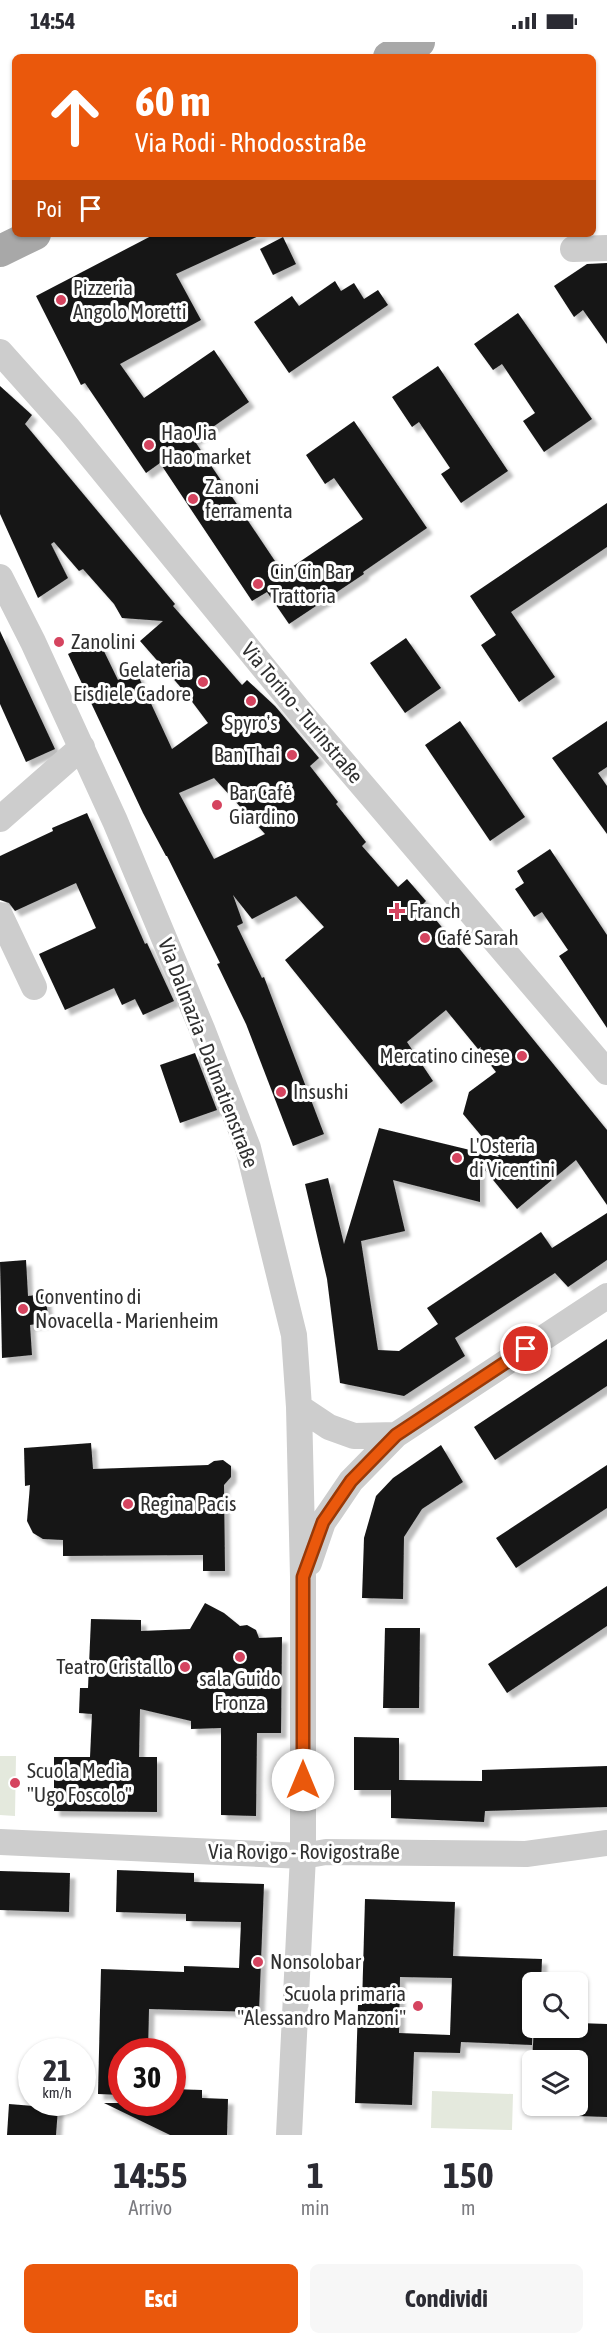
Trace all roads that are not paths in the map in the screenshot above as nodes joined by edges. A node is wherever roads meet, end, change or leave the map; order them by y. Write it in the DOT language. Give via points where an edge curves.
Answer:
graph roads {
  1 [pos="419,42"];
  2 [pos="395,54"];
  3 [pos="29,237"];
  4 [pos="607,248"];
  5 [pos="573,249"];
  6 [pos="0,251"];
  7 [pos="0,352"];
  8 [pos="0,578"];
  9 [pos="8,610"];
  10 [pos="82,747"];
  11 [pos="0,819"];
  12 [pos="0,915"];
  13 [pos="34,987"];
  14 [pos="607,1072"];
  15 [pos="607,1296"];
  16 [pos="299,1407"];
  17 [pos="396,1435"];
  18 [pos="303,1577"];
  19 [pos="0,1842"];
  20 [pos="607,1843"];
  21 [pos="303,1856"];
  22 [pos="289,2135"];
  1 -- 2 [label="main road"];
  3 -- 6 [label="main road"];
  4 -- 5 [label="street"];
  7 -- 14 [label="street, Via Torino - Turinstraße" via="68,428 300,712"];
  8 -- 9 [label="street, Via Dalmazia - Dalmatienstraße"];
  9 -- 10 [label="street, Via Dalmazia - Dalmatienstraße"];
  10 -- 11 [label="street"];
  10 -- 16 [label="street, Via Dalmazia - Dalmatienstraße" via="248,1148 294,1335"];
  12 -- 13 [label="street"];
  15 -- 17 [label="street"];
  16 -- 17 [label="street" via="329,1427 354,1436"];
  16 -- 18 [label="street, Via Dalmazia - Dalmatienstraße"];
  17 -- 18 [label="street" via="351,1481 323,1522"];
  18 -- 21 [label="street, Via Dalmazia - Dalmatienstraße"];
  19 -- 21 [label="street, Via Rovigo - Rovigostraße"];
  20 -- 21 [label="street, Via Rovigo - Rovigostraße" via="526,1854 326,1852"];
  21 -- 22 [label="street, Via Dalmazia - Dalmatienstraße"];
}
